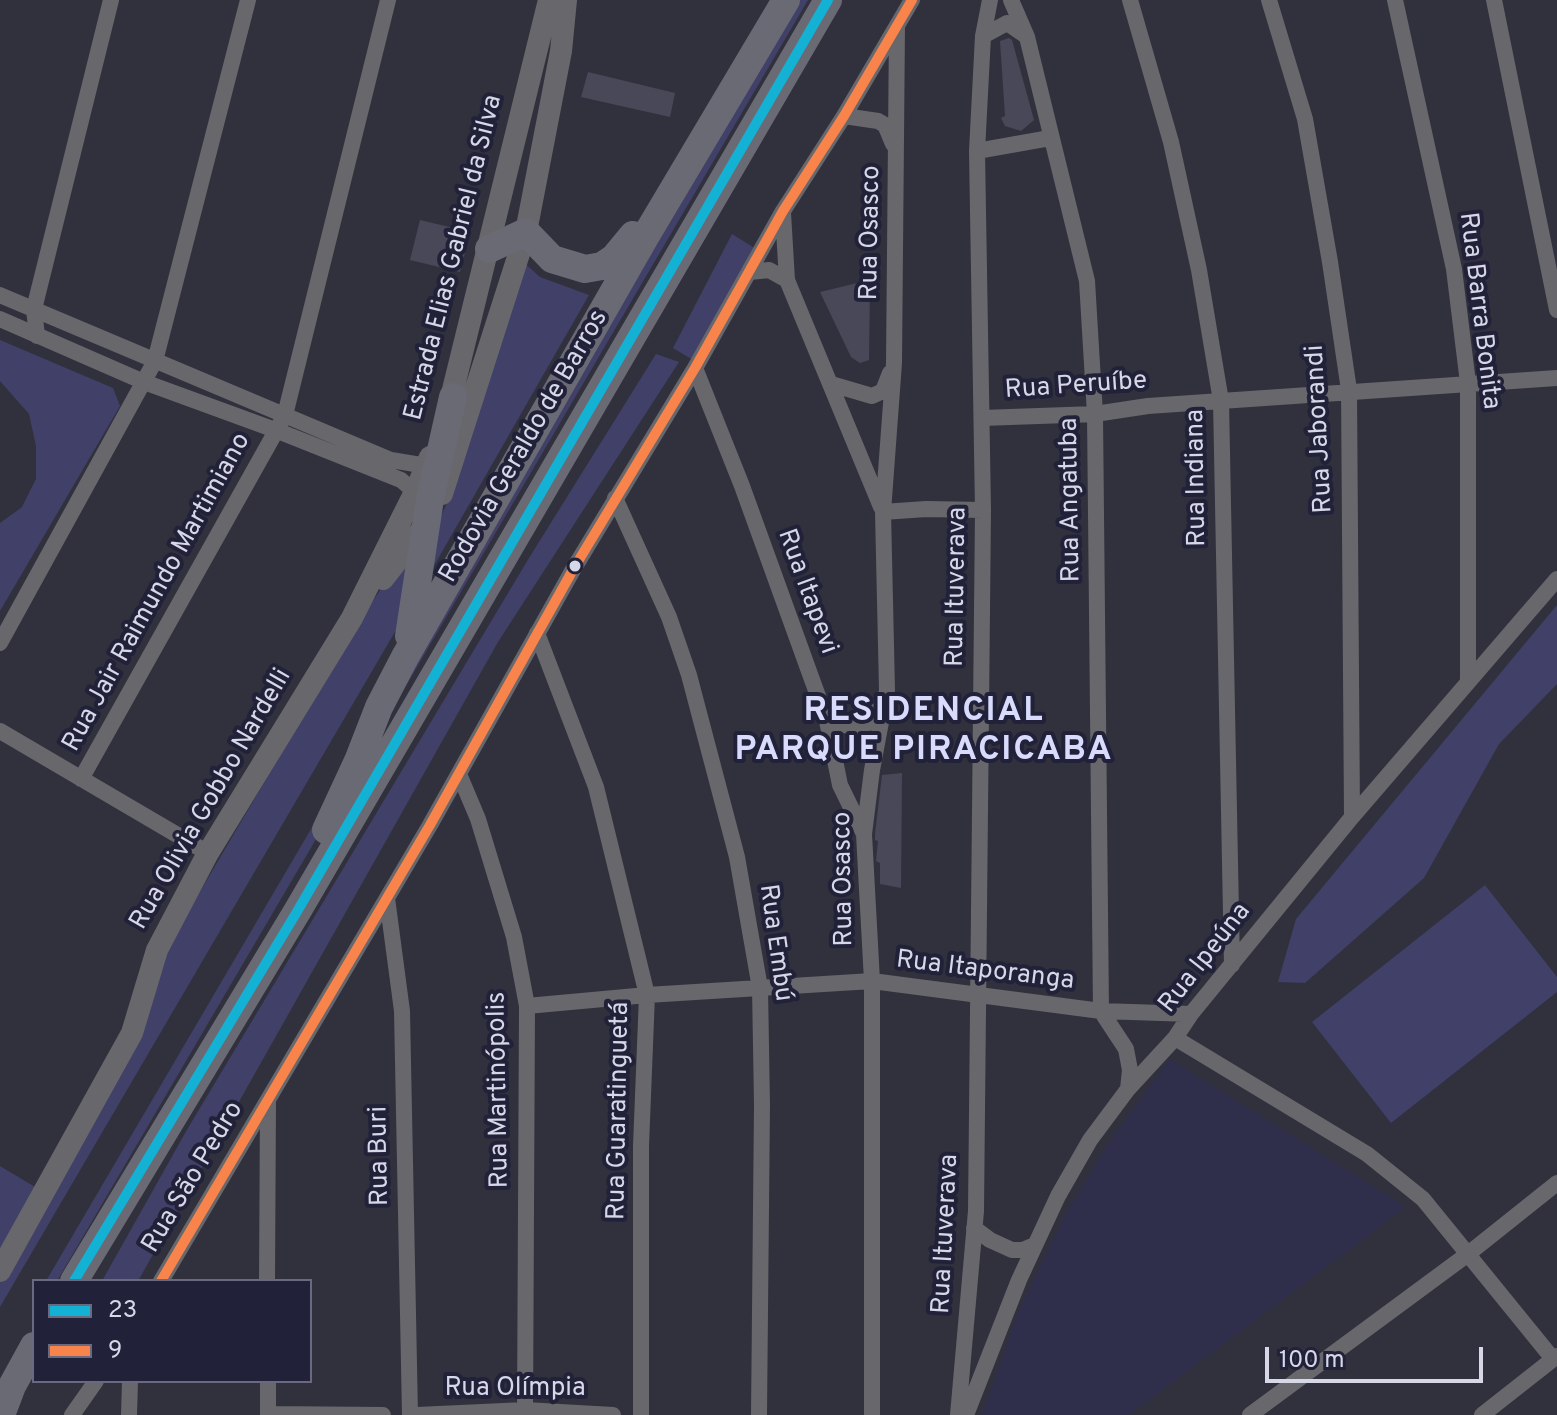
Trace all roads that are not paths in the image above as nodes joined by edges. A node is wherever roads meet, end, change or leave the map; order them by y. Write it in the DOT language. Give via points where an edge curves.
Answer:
graph roads {
  1 [pos="111,0"];
  2 [pos="248,0"];
  3 [pos="388,0"];
  4 [pos="552,0"];
  5 [pos="786,0"];
  6 [pos="828,0"];
  7 [pos="912,0"];
  8 [pos="990,0"];
  9 [pos="1011,0"];
  10 [pos="1130,0"];
  11 [pos="1269,0"];
  12 [pos="1395,0"];
  13 [pos="1494,0"];
  14 [pos="897,24"];
  15 [pos="983,36"];
  16 [pos="1027,37"];
  17 [pos="844,116"];
  18 [pos="709,128"];
  19 [pos="1050,138"];
  20 [pos="977,151"];
  21 [pos="897,152"];
  22 [pos="783,211"];
  23 [pos="526,232"];
  24 [pos="489,249"];
  25 [pos="750,272"];
  26 [pos="787,280"];
  27 [pos="0,295"];
  28 [pos="34,309"];
  29 [pos="1557,310"];
  30 [pos="0,319"];
  31 [pos="37,336"];
  32 [pos="155,361"];
  33 [pos="894,363"];
  34 [pos="695,368"];
  35 [pos="1557,378"];
  36 [pos="144,382"];
  37 [pos="1468,383"];
  38 [pos="831,384"];
  39 [pos="1349,390"];
  40 [pos="453,397"];
  41 [pos="1221,401"];
  42 [pos="1095,414"];
  43 [pos="982,418"];
  44 [pos="281,423"];
  45 [pos="427,466"];
  46 [pos="415,492"];
  47 [pos="615,498"];
  48 [pos="983,510"];
  49 [pos="883,512"];
  50 [pos="426,524"];
  51 [pos="1557,579"];
  52 [pos="352,618"];
  53 [pos="537,633"];
  54 [pos="0,643"];
  55 [pos="405,657"];
  56 [pos="1468,681"];
  57 [pos="887,690"];
  58 [pos="827,721"];
  59 [pos="0,731"];
  60 [pos="459,774"];
  61 [pos="81,779"];
  62 [pos="1352,817"];
  63 [pos="864,834"];
  64 [pos="208,853"];
  65 [pos="387,898"];
  66 [pos="298,910"];
  67 [pos="1232,965"];
  68 [pos="872,981"];
  69 [pos="760,988"];
  70 [pos="647,995"];
  71 [pos="977,995"];
  72 [pos="527,1006"];
  73 [pos="1101,1011"];
  74 [pos="1191,1014"];
  75 [pos="1175,1038"];
  76 [pos="1128,1089"];
  77 [pos="269,1099"];
  78 [pos="1557,1183"];
  79 [pos="974,1228"];
  80 [pos="1035,1245"];
  81 [pos="1468,1254"];
  82 [pos="0,1271"];
  83 [pos="75,1279"];
  84 [pos="162,1279"];
  85 [pos="267,1279"];
  86 [pos="32,1350"];
  87 [pos="1555,1357"];
  88 [pos="95,1383"];
  89 [pos="130,1383"];
  90 [pos="268,1383"];
  91 [pos="525,1412"];
  92 [pos="268,1414"];
  93 [pos="1,1415"];
  94 [pos="72,1415"];
  95 [pos="129,1415"];
  96 [pos="383,1415"];
  97 [pos="410,1415"];
  98 [pos="417,1415"];
  99 [pos="613,1415"];
  100 [pos="641,1415"];
  101 [pos="759,1415"];
  102 [pos="872,1415"];
  103 [pos="958,1415"];
  104 [pos="966,1415"];
  105 [pos="1250,1415"];
  106 [pos="1482,1415"];
  1 -- 28 [label="street"];
  2 -- 32 [label="street"];
  3 -- 44 [label="street, Rua Jair Raimundo Martimiano"];
  4 -- 23 [label="street, Estrada Elias Gabriel da Silva" via="561,51"];
  4 -- 24 [label="street, Estrada Elias Gabriel da Silva"];
  5 -- 18 [label="highway, Rodovia Geraldo de Barros"];
  6 -- 66 [label="highway, Rodovia Geraldo de Barros"];
  7 -- 14 [label="street, Rua São Pedro"];
  8 -- 15 [label="street, Rua Ituverava"];
  9 -- 16 [label="street, Rua Angatuba"];
  10 -- 41 [label="street, Rua Indiana" via="1171,142"];
  11 -- 39 [label="street, Rua Jaborandi" via="1305,119"];
  12 -- 37 [label="street, Rua Barra Bonita" via="1454,269"];
  13 -- 29 [label="street"];
  14 -- 17 [label="street, Rua São Pedro"];
  14 -- 21 [label="street, Rua Osasco"];
  15 -- 16 [label="street" via="1007,23"];
  15 -- 20 [label="street, Rua Ituverava"];
  16 -- 19 [label="street, Rua Angatuba"];
  17 -- 21 [label="street, Rua Osasco" via="885,125"];
  17 -- 22 [label="street, Rua São Pedro"];
  18 -- 23 [label="highway" via="679,159 630,238 602,266 585,269 552,259"];
  18 -- 55 [label="highway, Rodovia Geraldo de Barros"];
  19 -- 20 [label="street"];
  19 -- 42 [label="street, Rua Angatuba" via="1087,281"];
  20 -- 43 [label="street, Rua Ituverava"];
  21 -- 33 [label="street, Rua Osasco"];
  22 -- 25 [label="street, Rua São Pedro"];
  22 -- 26 [label="street"];
  23 -- 24 [label="highway"];
  23 -- 50 [label="street, Estrada Elias Gabriel da Silva" via="445,488"];
  24 -- 40 [label="street, Estrada Elias Gabriel da Silva"];
  25 -- 26 [label="street" via="769,270"];
  25 -- 34 [label="street, Rua São Pedro"];
  26 -- 38 [label="street"];
  27 -- 28 [label="street"];
  28 -- 31 [label="street"];
  28 -- 32 [label="street"];
  30 -- 31 [label="street"];
  31 -- 36 [label="street"];
  32 -- 36 [label="street"];
  32 -- 44 [label="street"];
  33 -- 38 [label="street" via="883,391 872,396"];
  33 -- 49 [label="street, Rua Osasco"];
  34 -- 47 [label="street, Rua São Pedro"];
  34 -- 58 [label="street, Rua Itapevi"];
  35 -- 37 [label="street, Rua Peruíbe"];
  36 -- 44 [label="street"];
  36 -- 54 [label="street"];
  37 -- 39 [label="street, Rua Peruíbe"];
  37 -- 56 [label="street, Rua Barra Bonita"];
  38 -- 49 [label="street"];
  39 -- 41 [label="street, Rua Peruíbe"];
  39 -- 62 [label="street, Rua Jaborandi"];
  40 -- 45 [label="street, Estrada Elias Gabriel da Silva"];
  40 -- 50 [label="highway"];
  41 -- 42 [label="street, Rua Peruíbe"];
  41 -- 67 [label="street, Rua Indiana"];
  42 -- 43 [label="street, Rua Peruíbe"];
  42 -- 73 [label="street, Rua Angatuba"];
  43 -- 48 [label="street, Rua Ituverava"];
  44 -- 45 [label="street" via="391,460"];
  44 -- 46 [label="street" via="401,480"];
  44 -- 61 [label="street, Rua Jair Raimundo Martimiano"];
  45 -- 46 [label="street, Estrada Elias Gabriel da Silva"];
  46 -- 52 [label="street, Estrada Elias Gabriel da Silva"];
  47 -- 53 [label="street, Rua São Pedro"];
  47 -- 69 [label="street, Rua Embú" via="689,675 737,857"];
  48 -- 49 [label="street"];
  48 -- 71 [label="street, Rua Ituverava"];
  49 -- 57 [label="street, Rua Osasco"];
  50 -- 52 [label="street, Estrada Elias Gabriel da Silva"];
  50 -- 55 [label="highway"];
  51 -- 56 [label="street, Rua Ipeúna"];
  52 -- 64 [label="street, Rua Olivia Gobbo Nardelli"];
  53 -- 60 [label="street, Rua São Pedro"];
  53 -- 70 [label="street, Rua Guaratinguetá" via="596,787"];
  55 -- 66 [label="highway, Rodovia Geraldo de Barros" via="314,860"];
  56 -- 62 [label="street, Rua Ipeúna"];
  57 -- 58 [label="street" via="870,722 857,728"];
  57 -- 63 [label="street, Rua Osasco"];
  58 -- 63 [label="street, Rua Itapevi" via="840,785"];
  59 -- 61 [label="street"];
  60 -- 65 [label="street, Rua São Pedro"];
  60 -- 72 [label="street, Rua Martinópolis" via="514,937"];
  61 -- 64 [label="street"];
  62 -- 67 [label="street, Rua Ipeúna"];
  63 -- 68 [label="street, Rua Osasco"];
  64 -- 82 [label="street, Rua Olivia Gobbo Nardelli" via="157,950 132,1033"];
  65 -- 77 [label="street, Rua São Pedro"];
  65 -- 97 [label="street, Rua Buri" via="402,1011"];
  66 -- 83 [label="highway, Rodovia Geraldo de Barros"];
  67 -- 74 [label="street, Rua Ipeúna"];
  68 -- 69 [label="street, Rua Itaporanga"];
  68 -- 71 [label="street, Rua Itaporanga"];
  68 -- 102 [label="street, Rua Osasco"];
  69 -- 70 [label="street, Rua Itaporanga"];
  69 -- 101 [label="street, Rua Embú"];
  70 -- 72 [label="street, Rua Itaporanga"];
  70 -- 100 [label="street, Rua Guaratinguetá"];
  71 -- 73 [label="street, Rua Itaporanga"];
  71 -- 79 [label="street, Rua Ituverava"];
  72 -- 91 [label="street, Rua Martinópolis"];
  73 -- 74 [label="street, Rua Itaporanga"];
  73 -- 76 [label="street, Rua Itaporanga" via="1126,1049"];
  74 -- 75 [label="street, Rua Ipeúna"];
  75 -- 76 [label="street, Rua Ipeúna"];
  75 -- 81 [label="street" via="1367,1154 1423,1199"];
  76 -- 80 [label="street, Rua Ipeúna" via="1090,1140"];
  77 -- 84 [label="street, Rua São Pedro"];
  77 -- 85 [label="street"];
  78 -- 81 [label="street"];
  79 -- 80 [label="street" via="1012,1250"];
  79 -- 103 [label="street, Rua Ituverava"];
  80 -- 104 [label="street, Rua Ipeúna"];
  81 -- 87 [label="street"];
  81 -- 105 [label="street"];
  86 -- 93 [label="highway"];
  87 -- 106 [label="street"];
  88 -- 94 [label="street"];
  89 -- 95 [label="street"];
  90 -- 92 [label="street"];
  91 -- 98 [label="street, Rua Olímpia"];
  91 -- 99 [label="street, Rua Olímpia"];
  92 -- 96 [label="street"];
}
